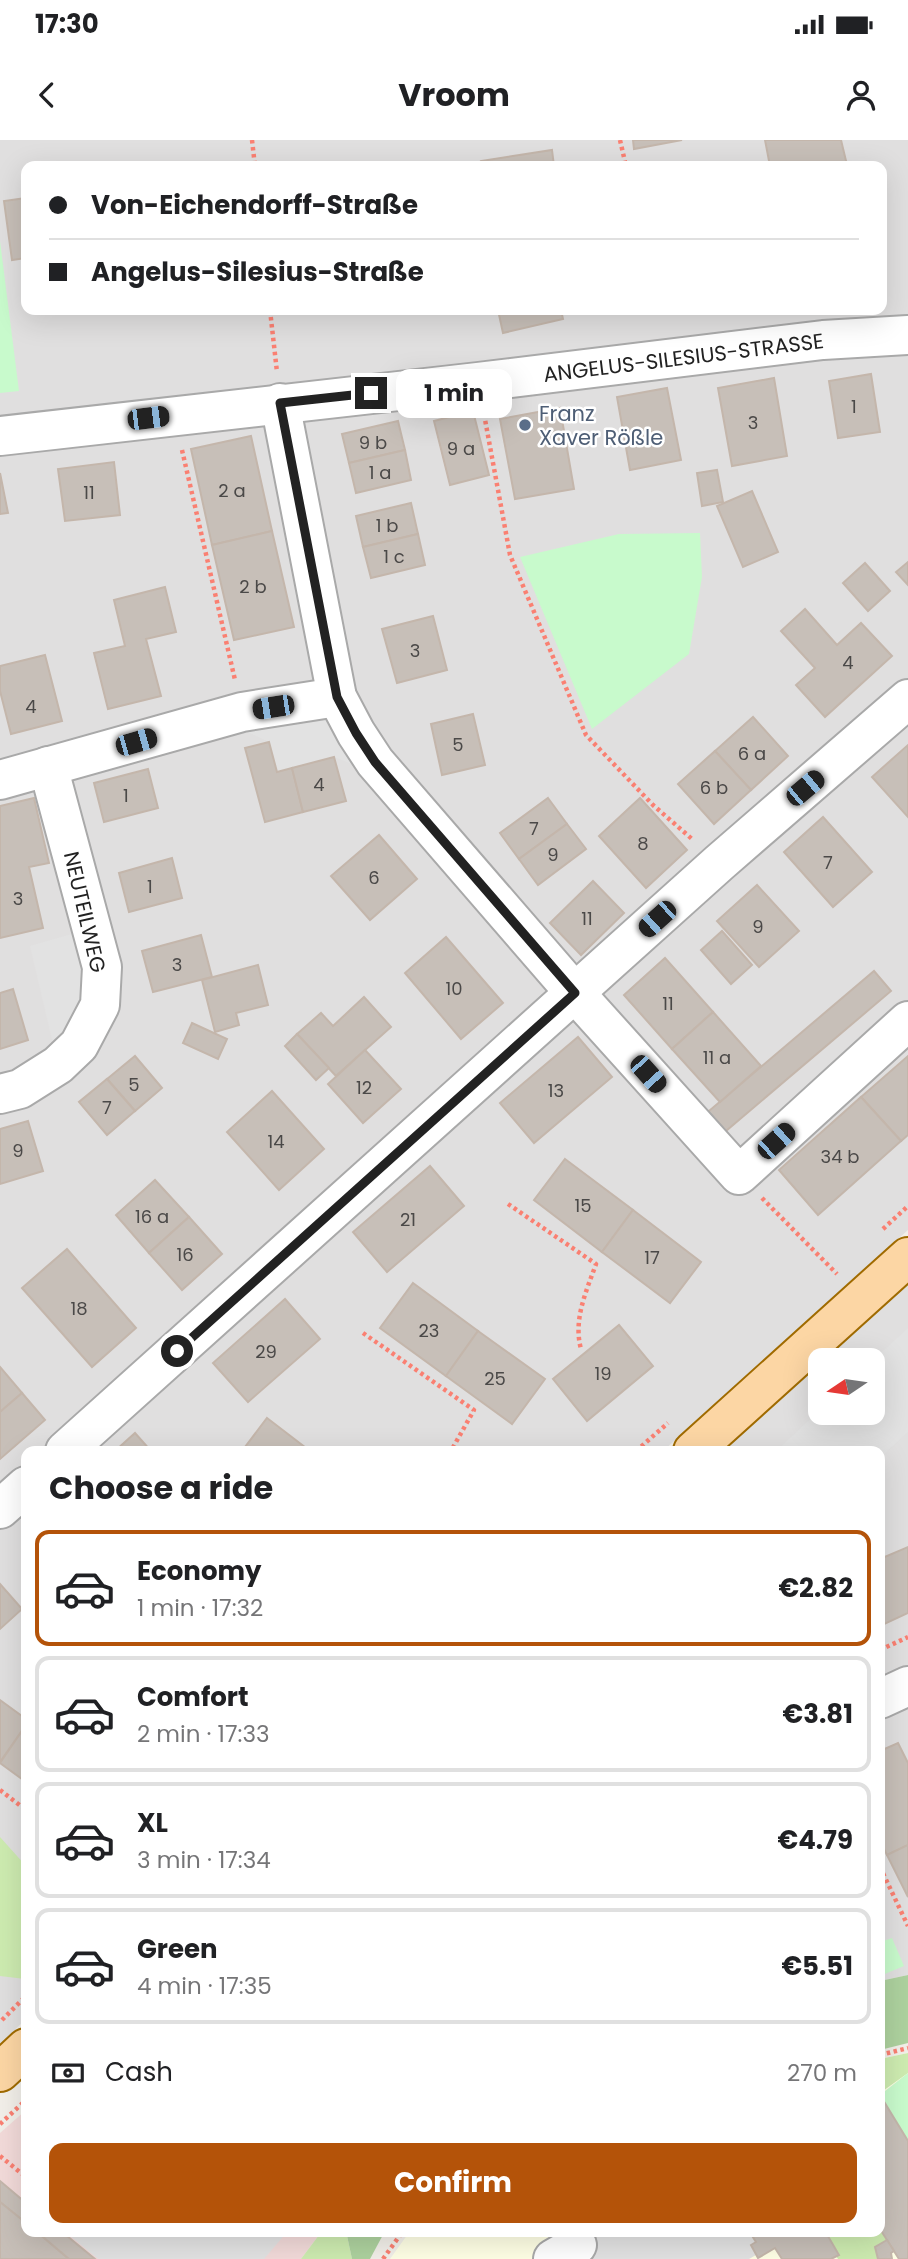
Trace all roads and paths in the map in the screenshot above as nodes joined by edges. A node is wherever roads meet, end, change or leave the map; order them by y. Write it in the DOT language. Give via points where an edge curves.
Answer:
graph roads {
  1 [pos="252,140"];
  2 [pos="620,140"];
  3 [pos="254,161"];
  4 [pos="625,161"];
  5 [pos="271,315"];
  6 [pos="908,335"];
  7 [pos="478,382"];
  8 [pos="280,403"];
  9 [pos="174,415"];
  10 [pos="0,436"];
  11 [pos="337,697"];
  12 [pos="908,699"];
  13 [pos="242,712"];
  14 [pos="48,766"];
  15 [pos="0,780"];
  16 [pos="719,863"];
  17 [pos="575,993"];
  18 [pos="908,1021"];
  19 [pos="0,1094"];
  20 [pos="739,1175"];
  21 [pos="508,1204"];
  22 [pos="908,1257"];
  23 [pos="861,1301"];
  24 [pos="363,1333"];
  25 [pos="581,1349"];
  26 [pos="71,1446"];
  27 [pos="454,1446"];
  28 [pos="699,1446"];
  29 [pos="21,1490"];
  30 [pos="0,1509"];
  31 [pos="908,1637"];
  32 [pos="885,1648"];
  33 [pos="908,1686"];
  34 [pos="885,1697"];
  35 [pos="0,1790"];
  36 [pos="21,1806"];
  37 [pos="885,1878"];
  38 [pos="908,1926"];
  39 [pos="21,2001"];
  40 [pos="0,2019"];
  41 [pos="908,2048"];
  42 [pos="21,2053"];
  43 [pos="885,2054"];
  44 [pos="0,2072"];
  45 [pos="21,2105"];
  46 [pos="0,2124"];
  47 [pos="0,2156"];
  48 [pos="21,2173"];
  49 [pos="400,2237"];
  50 [pos="383,2259"];
  1 -- 3 [label="path"];
  2 -- 4 [label="path"];
  5 -- 8 [label="path"];
  6 -- 7 [label="street, ANGELUS-SILESIUS-STRASSE" via="822,340"];
  7 -- 8 [label="street, ANGELUS-SILESIUS-STRASSE"];
  7 -- 16 [label="path" via="510,555 586,735 653,805"];
  8 -- 9 [label="street, ANGELUS-SILESIUS-STRASSE"];
  8 -- 11 [label="street"];
  9 -- 10 [label="street, ANGELUS-SILESIUS-STRASSE"];
  9 -- 13 [label="path"];
  11 -- 13 [label="street"];
  11 -- 17 [label="street" via="375,762"];
  12 -- 16 [label="street"];
  13 -- 14 [label="street"];
  14 -- 15 [label="street"];
  14 -- 19 [label="street, NEUTEILWEG" via="102,967 100,1005 79,1045 58,1065 20,1089"];
  16 -- 17 [label="street"];
  17 -- 20 [label="street"];
  17 -- 26 [label="street"];
  18 -- 20 [label="street"];
  20 -- 23 [label="path"];
  21 -- 25 [label="path" via="596,1264 578,1317"];
  22 -- 23 [label="main road"];
  23 -- 28 [label="main road"];
  24 -- 27 [label="path" via="474,1410"];
  29 -- 30 [label="street"];
  31 -- 32 [label="path"];
  33 -- 34 [label="street"];
  35 -- 36 [label="path"];
  37 -- 38 [label="path"];
  39 -- 40 [label="path"];
  41 -- 43 [label="path"];
  42 -- 44 [label="main road"];
  45 -- 46 [label="path"];
  47 -- 48 [label="path"];
  49 -- 50 [label="path"];
}
